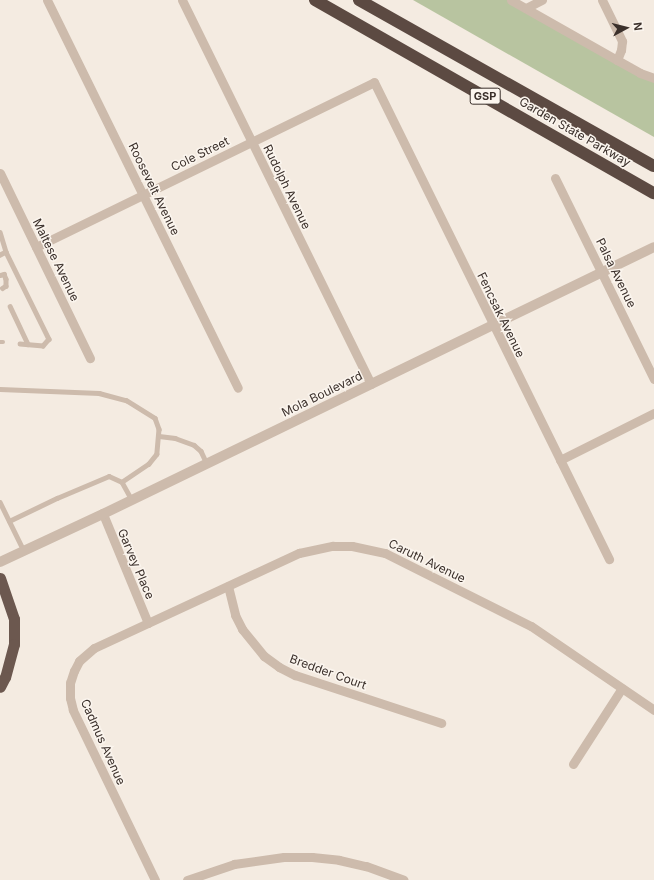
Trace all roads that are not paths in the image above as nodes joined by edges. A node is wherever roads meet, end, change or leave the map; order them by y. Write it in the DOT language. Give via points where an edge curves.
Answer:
graph roads {
  1 [pos="47,0"];
  2 [pos="182,0"];
  3 [pos="315,0"];
  4 [pos="359,0"];
  5 [pos="511,0"];
  6 [pos="542,0"];
  7 [pos="602,0"];
  8 [pos="526,8"];
  9 [pos="617,60"];
  10 [pos="654,78"];
  11 [pos="374,82"];
  12 [pos="252,142"];
  13 [pos="654,166"];
  14 [pos="0,173"];
  15 [pos="555,178"];
  16 [pos="654,192"];
  17 [pos="144,196"];
  18 [pos="0,232"];
  19 [pos="36,247"];
  20 [pos="654,247"];
  21 [pos="6,252"];
  22 [pos="0,255"];
  23 [pos="602,272"];
  24 [pos="1,273"];
  25 [pos="3,288"];
  26 [pos="10,306"];
  27 [pos="493,325"];
  28 [pos="20,344"];
  29 [pos="28,344"];
  30 [pos="90,358"];
  31 [pos="654,379"];
  32 [pos="371,384"];
  33 [pos="238,388"];
  34 [pos="0,389"];
  35 [pos="654,413"];
  36 [pos="159,436"];
  37 [pos="560,460"];
  38 [pos="207,464"];
  39 [pos="122,482"];
  40 [pos="132,500"];
  41 [pos="0,502"];
  42 [pos="103,514"];
  43 [pos="9,522"];
  44 [pos="24,551"];
  45 [pos="609,559"];
  46 [pos="0,562"];
  47 [pos="0,578"];
  48 [pos="228,586"];
  49 [pos="148,623"];
  50 [pos="0,687"];
  51 [pos="622,688"];
  52 [pos="654,710"];
  53 [pos="441,723"];
  54 [pos="573,764"];
  55 [pos="155,880"];
  56 [pos="187,880"];
  57 [pos="404,880"];
  1 -- 17 [label="street, Roosevelt Avenue"];
  2 -- 12 [label="street, Rudolph Avenue"];
  3 -- 16 [label="highway, Garden State Parkway / GSP"];
  4 -- 13 [label="highway, Garden State Parkway / GSP"];
  5 -- 8 [label="street"];
  6 -- 8 [label="street"];
  7 -- 9 [label="street" via="622,41"];
  8 -- 9 [label="street"];
  9 -- 10 [label="street"];
  11 -- 12 [label="street, Cole Street"];
  11 -- 27 [label="street, Fencsak Avenue"];
  12 -- 17 [label="street, Cole Street"];
  12 -- 32 [label="street, Rudolph Avenue"];
  14 -- 19 [label="street, Maltese Avenue"];
  15 -- 23 [label="street, Palsa Avenue"];
  17 -- 19 [label="street, Cole Street"];
  17 -- 33 [label="street, Roosevelt Avenue"];
  18 -- 21 [label="lane"];
  19 -- 30 [label="street, Maltese Avenue"];
  20 -- 23 [label="street, Mola Boulevard"];
  21 -- 22 [label="lane"];
  21 -- 29 [label="lane" via="49,339 43,346"];
  23 -- 27 [label="street, Mola Boulevard"];
  23 -- 31 [label="street, Palsa Avenue"];
  24 -- 25 [label="lane" via="6,286"];
  26 -- 29 [label="lane"];
  27 -- 32 [label="street, Mola Boulevard"];
  27 -- 37 [label="street, Fencsak Avenue"];
  28 -- 29 [label="lane"];
  32 -- 38 [label="street, Mola Boulevard"];
  34 -- 36 [label="lane" via="88,391 126,400 155,418"];
  35 -- 37 [label="street"];
  36 -- 38 [label="lane" via="175,438 194,445 201,451"];
  36 -- 39 [label="lane" via="159,447 154,459"];
  37 -- 45 [label="street, Fencsak Avenue"];
  38 -- 40 [label="street, Mola Boulevard"];
  39 -- 40 [label="lane"];
  39 -- 43 [label="lane" via="109,476"];
  40 -- 42 [label="street, Mola Boulevard"];
  41 -- 43 [label="lane"];
  42 -- 44 [label="street, Mola Boulevard"];
  42 -- 49 [label="street, Garvey Place"];
  43 -- 44 [label="lane"];
  44 -- 46 [label="street, Mola Boulevard"];
  47 -- 50 [label="highway" via="14,618 14,644 6,677"];
  48 -- 49 [label="street, Caruth Avenue"];
  48 -- 51 [label="street, Caruth Avenue" via="299,553 316,548 369,548 385,553 531,626"];
  48 -- 53 [label="street, Bredder Court" via="235,615 242,629 264,656 279,667 295,675"];
  49 -- 55 [label="street, Cadmus Avenue" via="88,652 74,671 70,682 70,698 73,710"];
  51 -- 52 [label="street, Caruth Avenue"];
  51 -- 54 [label="street"];
  56 -- 57 [label="street" via="234,864 284,856 339,860 366,866"];
}
